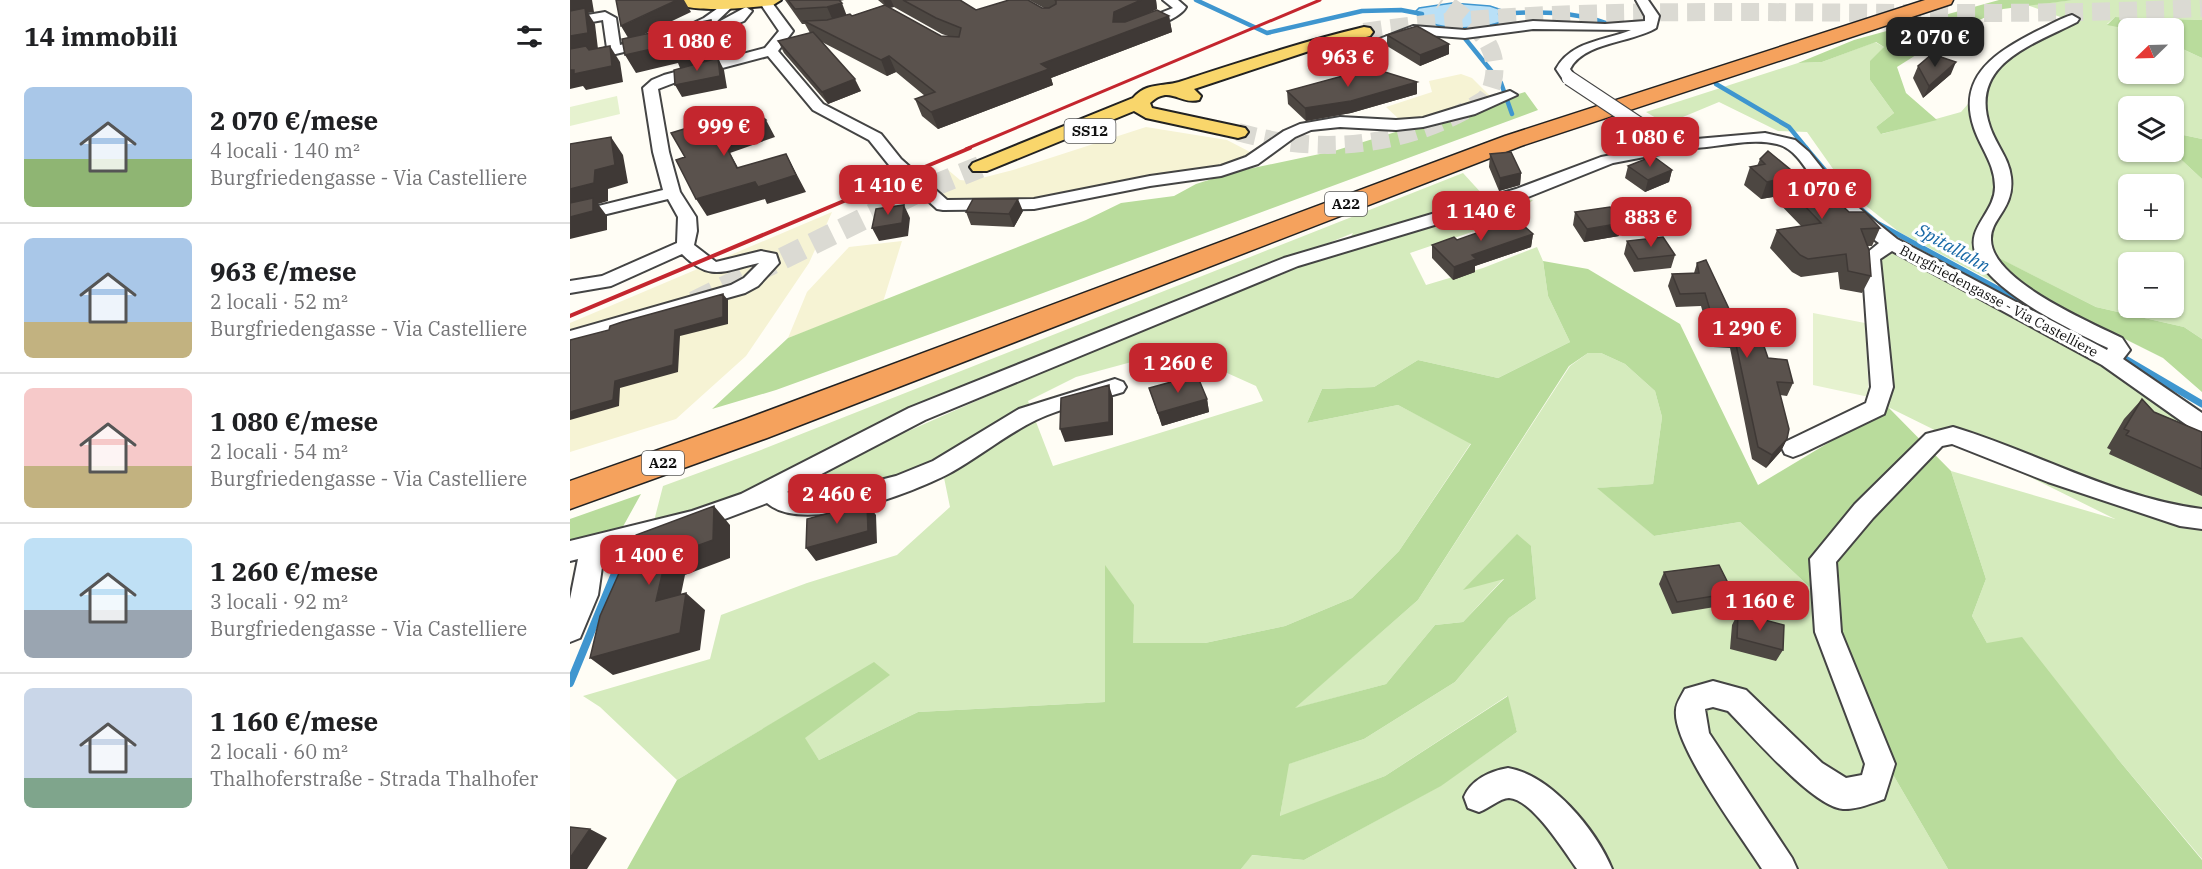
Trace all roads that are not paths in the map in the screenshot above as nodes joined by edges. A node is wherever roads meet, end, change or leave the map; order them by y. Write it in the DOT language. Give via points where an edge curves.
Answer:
graph roads {
  1 [pos="680,0"];
  2 [pos="768,0"];
  3 [pos="1169,0"];
  4 [pos="1642,0"];
  5 [pos="1911,0"];
  6 [pos="1944,0"];
  7 [pos="729,5"];
  8 [pos="747,11"];
  9 [pos="2072,19"];
  10 [pos="570,22"];
  11 [pos="1651,25"];
  12 [pos="1123,33"];
  13 [pos="665,39"];
  14 [pos="1364,40"];
  15 [pos="614,51"];
  16 [pos="771,51"];
  17 [pos="570,61"];
  18 [pos="1186,96"];
  19 [pos="1503,97"];
  20 [pos="1154,110"];
  21 [pos="1215,125"];
  22 [pos="1238,132"];
  23 [pos="1666,142"];
  24 [pos="980,167"];
  25 [pos="672,193"];
  26 [pos="570,218"];
  27 [pos="1891,243"];
  28 [pos="685,246"];
  29 [pos="570,287"];
  30 [pos="570,338"];
  31 [pos="2114,356"];
  32 [pos="1115,387"];
  33 [pos="753,420"];
  34 [pos="2202,424"];
  35 [pos="1793,448"];
  36 [pos="570,475"];
  37 [pos="770,490"];
  38 [pos="570,495"];
  39 [pos="2202,519"];
  40 [pos="581,548"];
  41 [pos="570,630"];
  42 [pos="1479,797"];
  43 [pos="1596,869"];
  44 [pos="1781,869"];
  1 -- 7 [label="main road"];
  2 -- 7 [label="main road"];
  2 -- 16 [label="street" via="792,31"];
  3 -- 12 [label="street" via="1180,7 1178,10"];
  4 -- 11 [label="street" via="1652,16"];
  5 -- 33 [label="highway, A22" via="1475,141"];
  6 -- 33 [label="highway, A22" via="1513,141"];
  7 -- 13 [label="street" via="709,21"];
  8 -- 13 [label="street" via="728,24"];
  9 -- 31 [label="street, Burgfriedengasse - Via Castelliere" via="2006,53 1992,64 1980,82 1978,116 2003,176 2004,196 1999,212 1983,231 1981,244 2000,274 2022,293 2115,343"];
  10 -- 15 [label="street" via="609,18"];
  11 -- 14 [label="street" via="1533,25 1461,34 1413,30"];
  11 -- 23 [label="street, bridge" via="1630,37 1574,53 1563,69 1569,78"];
  13 -- 15 [label="street"];
  14 -- 18 [label="main road, SS12" via="1302,47 1222,74"];
  15 -- 17 [label="street"];
  16 -- 19 [label="street" via="818,107 875,137 895,162 943,205 1032,204 1152,180 1196,176 1244,164 1307,126 1330,122 1419,122"];
  16 -- 25 [label="street" via="664,78 650,88"];
  18 -- 20 [label="main road, SS12" via="1185,110"];
  18 -- 20 [label="main road, SS12" via="1157,90 1143,98"];
  18 -- 21 [label="main road"];
  20 -- 21 [label="main road"];
  20 -- 24 [label="main road, SS12" via="1025,149"];
  21 -- 22 [label="main road"];
  23 -- 27 [label="street, Burgfriedengasse - Via Castelliere" via="1684,145 1730,141 1777,152 1793,146 1836,198"];
  23 -- 37 [label="street" via="1653,152 1609,160 1522,194 1341,243 1290,262 917,414"];
  25 -- 26 [label="street"];
  25 -- 28 [label="street" via="685,207"];
  27 -- 31 [label="street, Burgfriedengasse - Via Castelliere"];
  27 -- 35 [label="street" via="1871,256 1882,387 1875,408"];
  28 -- 29 [label="street" via="604,282"];
  28 -- 30 [label="street" via="703,265 712,268 761,257 769,258 770,263 738,290"];
  31 -- 34 [label="street"];
  32 -- 37 [label="street" via="1027,416 923,475 837,502 788,506 775,499"];
  33 -- 36 [label="highway, A22"];
  33 -- 38 [label="highway, A22"];
  37 -- 40 [label="street" via="693,521"];
  39 -- 44 [label="street" via="2180,516 2056,476 1953,435 1935,440 1864,511 1823,559 1828,632 1880,764 1873,788 1843,794 1810,774 1736,699 1713,694 1695,698 1690,710 1695,738"];
  40 -- 41 [label="street" via="585,595"];
  42 -- 43 [label="street" via="1497,786 1522,785 1562,823"];
}
